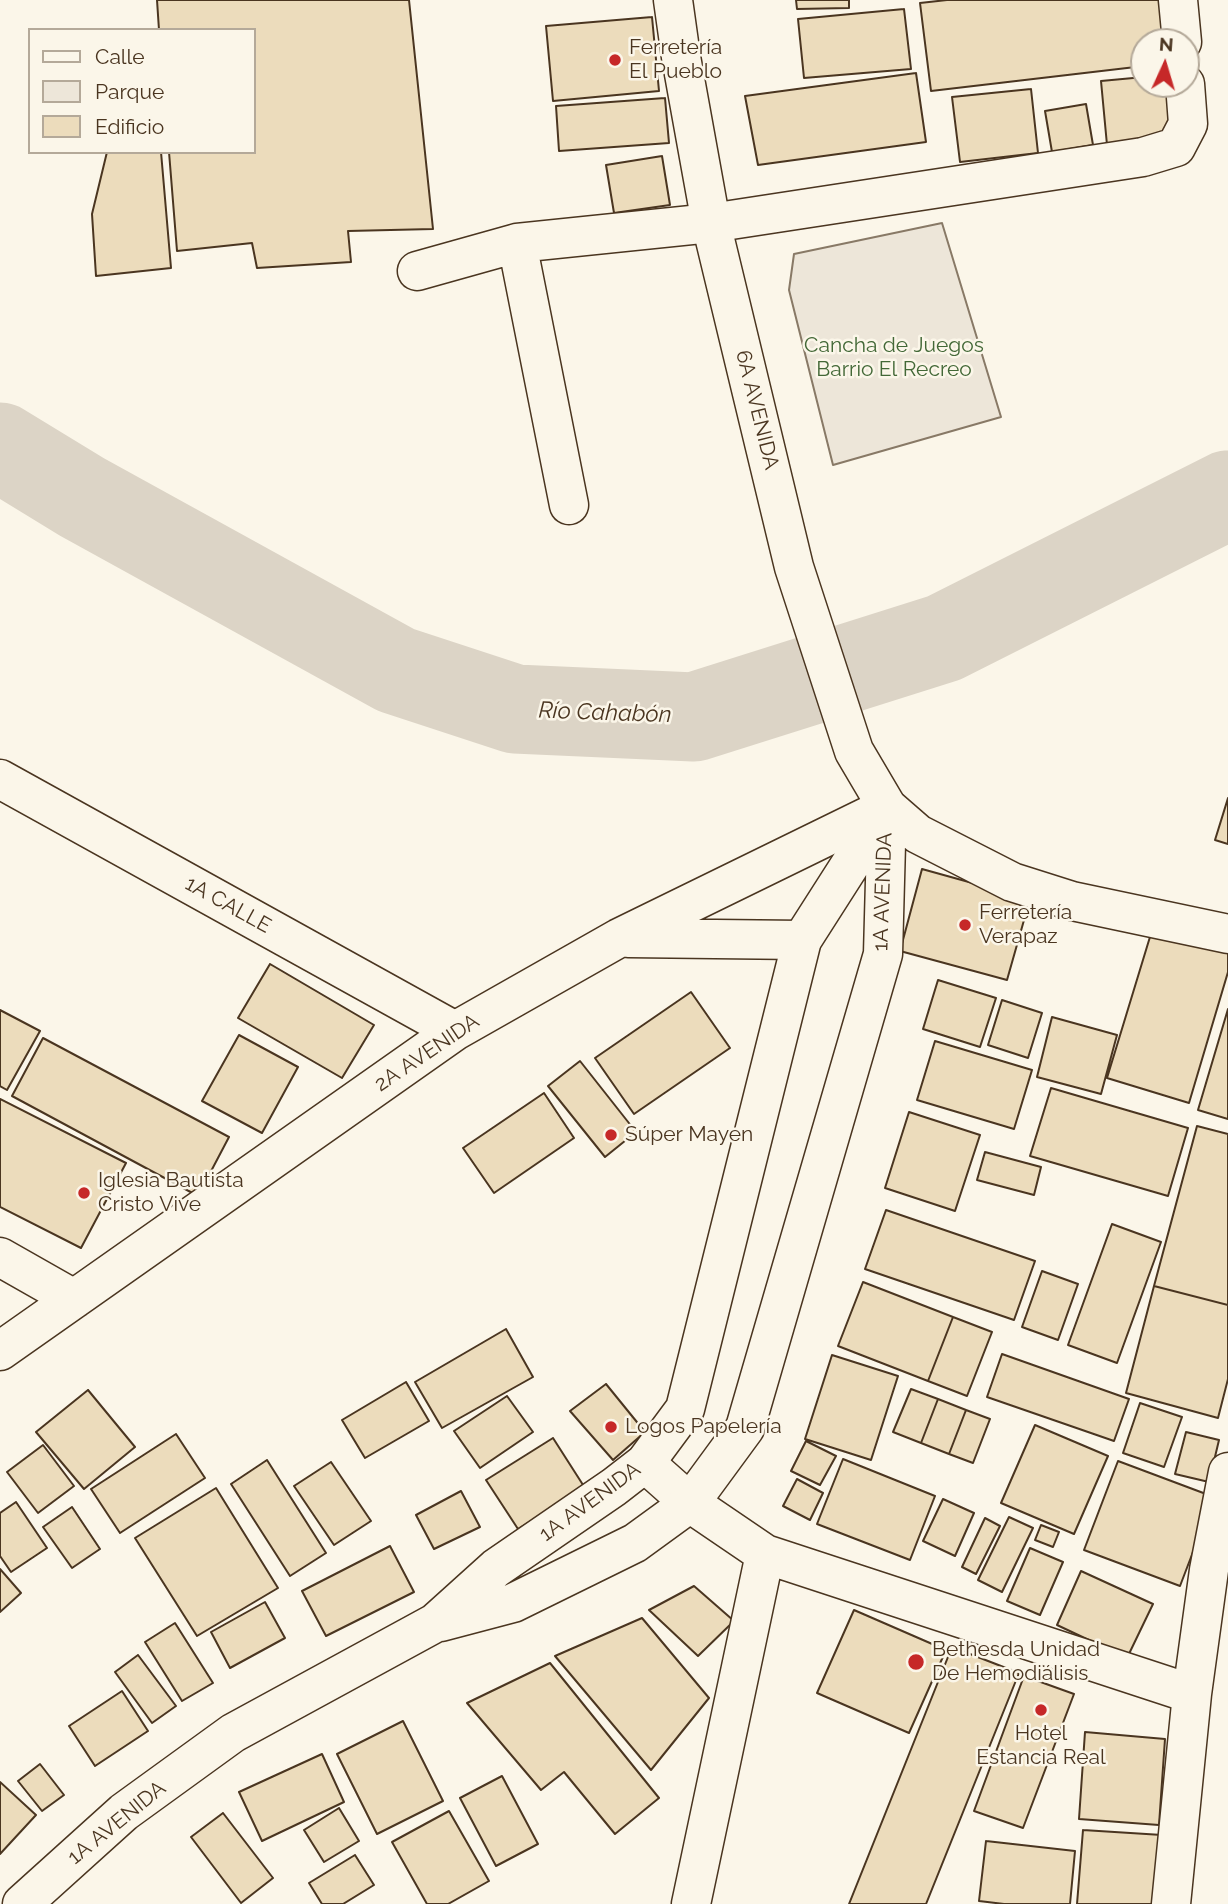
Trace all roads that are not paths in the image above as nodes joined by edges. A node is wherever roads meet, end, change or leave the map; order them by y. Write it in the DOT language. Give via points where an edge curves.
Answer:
graph roads {
  1 [pos="673,0"];
  2 [pos="1178,0"];
  3 [pos="1181,28"];
  4 [pos="1186,98"];
  5 [pos="711,223"];
  6 [pos="517,243"];
  7 [pos="417,271"];
  8 [pos="569,506"];
  9 [pos="0,779"];
  10 [pos="887,807"];
  11 [pos="1228,934"];
  12 [pos="619,938"];
  13 [pos="802,940"];
  14 [pos="455,1031"];
  15 [pos="0,1257"];
  16 [pos="74,1299"];
  17 [pos="0,1351"];
  18 [pos="645,1463"];
  19 [pos="1228,1472"];
  20 [pos="691,1503"];
  21 [pos="765,1554"];
  22 [pos="435,1623"];
  23 [pos="1192,1695"];
  24 [pos="22,1904"];
  25 [pos="691,1904"];
  26 [pos="1171,1904"];
  1 -- 5 [label="main road, 6A AVENIDA"];
  2 -- 3 [label="main road"];
  4 -- 5 [label="main road" via="1188,124 1176,147 1143,157"];
  5 -- 6 [label="main road"];
  5 -- 10 [label="main road, 6A AVENIDA" via="794,567 854,751"];
  6 -- 7 [label="main road"];
  6 -- 8 [label="main road"];
  9 -- 14 [label="main road, 1A CALLE"];
  10 -- 11 [label="main road" via="918,834 1012,883 1072,901"];
  10 -- 12 [label="main road, 2A AVENIDA"];
  10 -- 13 [label="main road, 1A AVENIDA"];
  10 -- 20 [label="main road, 1A AVENIDA" via="883,954 746,1428"];
  12 -- 13 [label="main road"];
  12 -- 14 [label="main road, 2A AVENIDA"];
  13 -- 18 [label="main road, 1A AVENIDA" via="685,1409"];
  14 -- 16 [label="main road, 2A AVENIDA"];
  15 -- 16 [label="main road"];
  16 -- 17 [label="main road, 2A AVENIDA"];
  18 -- 20 [label="main road"];
  18 -- 22 [label="main road, 1A AVENIDA" via="496,1568"];
  19 -- 23 [label="main road"];
  20 -- 21 [label="main road"];
  20 -- 22 [label="main road, 1A AVENIDA" via="635,1543 513,1603"];
  21 -- 23 [label="main road"];
  21 -- 25 [label="main road"];
  22 -- 24 [label="main road, 1A AVENIDA" via="233,1733 124,1812"];
  23 -- 26 [label="main road"];
}
